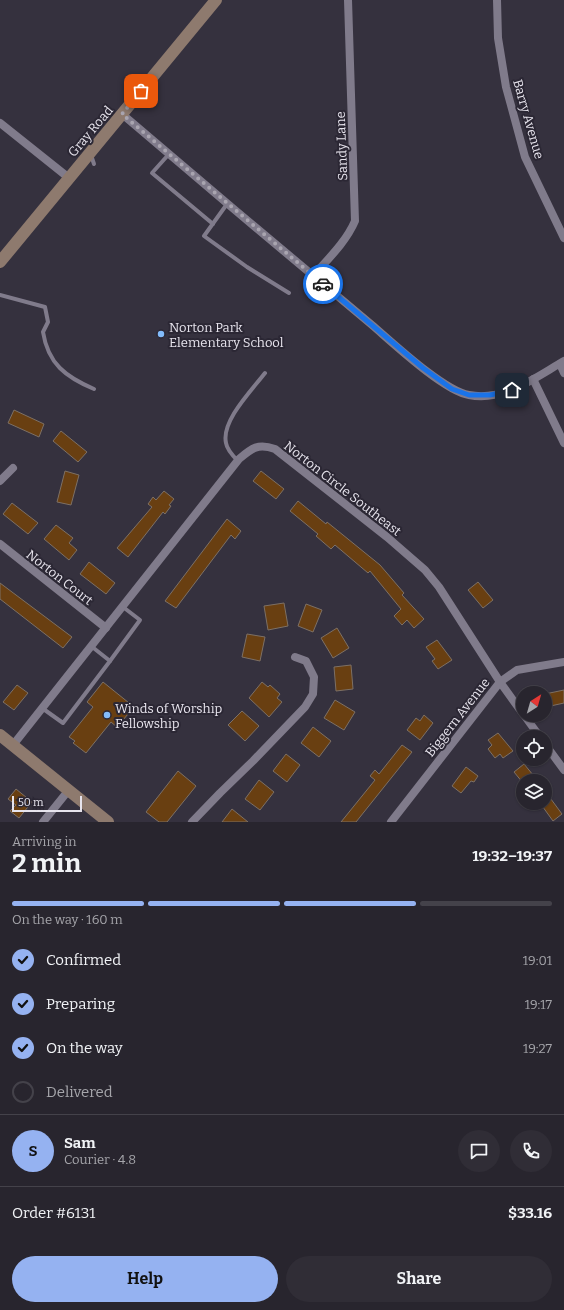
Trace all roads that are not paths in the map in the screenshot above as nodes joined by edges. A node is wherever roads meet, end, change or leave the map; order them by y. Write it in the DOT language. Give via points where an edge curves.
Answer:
graph roads {
  1 [pos="216,0"];
  2 [pos="348,0"];
  3 [pos="497,0"];
  4 [pos="122,114"];
  5 [pos="0,124"];
  6 [pos="169,154"];
  7 [pos="69,178"];
  8 [pos="227,204"];
  9 [pos="213,224"];
  10 [pos="564,238"];
  11 [pos="0,262"];
  12 [pos="313,276"];
  13 [pos="289,293"];
  14 [pos="0,295"];
  15 [pos="562,363"];
  16 [pos="564,372"];
  17 [pos="265,373"];
  18 [pos="533,380"];
  19 [pos="94,388"];
  20 [pos="564,443"];
  21 [pos="238,461"];
  22 [pos="13,468"];
  23 [pos="0,480"];
  24 [pos="0,544"];
  25 [pos="123,607"];
  26 [pos="106,628"];
  27 [pos="91,646"];
  28 [pos="295,657"];
  29 [pos="110,660"];
  30 [pos="564,662"];
  31 [pos="500,682"];
  32 [pos="516,705"];
  33 [pos="42,708"];
  34 [pos="528,722"];
  35 [pos="535,730"];
  36 [pos="0,735"];
  37 [pos="13,745"];
  38 [pos="552,754"];
  39 [pos="564,770"];
  40 [pos="68,791"];
  41 [pos="43,822"];
  42 [pos="108,822"];
  43 [pos="192,822"];
  44 [pos="391,822"];
  1 -- 4 [label="street, Gray Road"];
  2 -- 12 [label="street, Sandy Lane" via="355,221 344,240"];
  3 -- 10 [label="street, Barry Avenue" via="498,38 506,87 525,157"];
  4 -- 6 [label="street"];
  4 -- 7 [label="street, Gray Road" via="92,158"];
  5 -- 7 [label="street"];
  6 -- 8 [label="street"];
  6 -- 9 [label="lane" via="152,174"];
  7 -- 11 [label="street, Gray Road"];
  8 -- 9 [label="lane"];
  8 -- 12 [label="street"];
  9 -- 13 [label="lane" via="204,236"];
  12 -- 18 [label="street" via="452,389 469,395 490,395 512,390"];
  14 -- 19 [label="lane" via="45,307 48,322 43,332 48,354 75,380"];
  15 -- 16 [label="street"];
  15 -- 18 [label="street"];
  17 -- 21 [label="lane" via="236,410 226,428 226,444"];
  18 -- 20 [label="street"];
  21 -- 25 [label="street, Norton Circle Southeast"];
  21 -- 31 [label="street, Norton Circle Southeast" via="247,452 259,446 275,449 408,555 439,587"];
  22 -- 23 [label="street"];
  24 -- 26 [label="street, Norton Court"];
  25 -- 26 [label="street, Norton Circle Southeast"];
  25 -- 29 [label="lane" via="140,620"];
  26 -- 27 [label="street, Norton Circle Southeast"];
  27 -- 29 [label="lane"];
  27 -- 33 [label="street, Norton Circle Southeast"];
  28 -- 43 [label="street" via="306,662 314,677 313,694 305,707"];
  29 -- 33 [label="lane" via="64,723"];
  30 -- 31 [label="street, Biggern Avenue" via="517,670"];
  31 -- 32 [label="street, Norton Circle Southeast"];
  31 -- 44 [label="street, Biggern Avenue"];
  33 -- 37 [label="street, Norton Circle Southeast"];
  34 -- 35 [label="street, Norton Circle Southeast"];
  36 -- 37 [label="street"];
  37 -- 40 [label="street"];
  38 -- 39 [label="street"];
  40 -- 41 [label="street"];
  40 -- 42 [label="street"];
}
